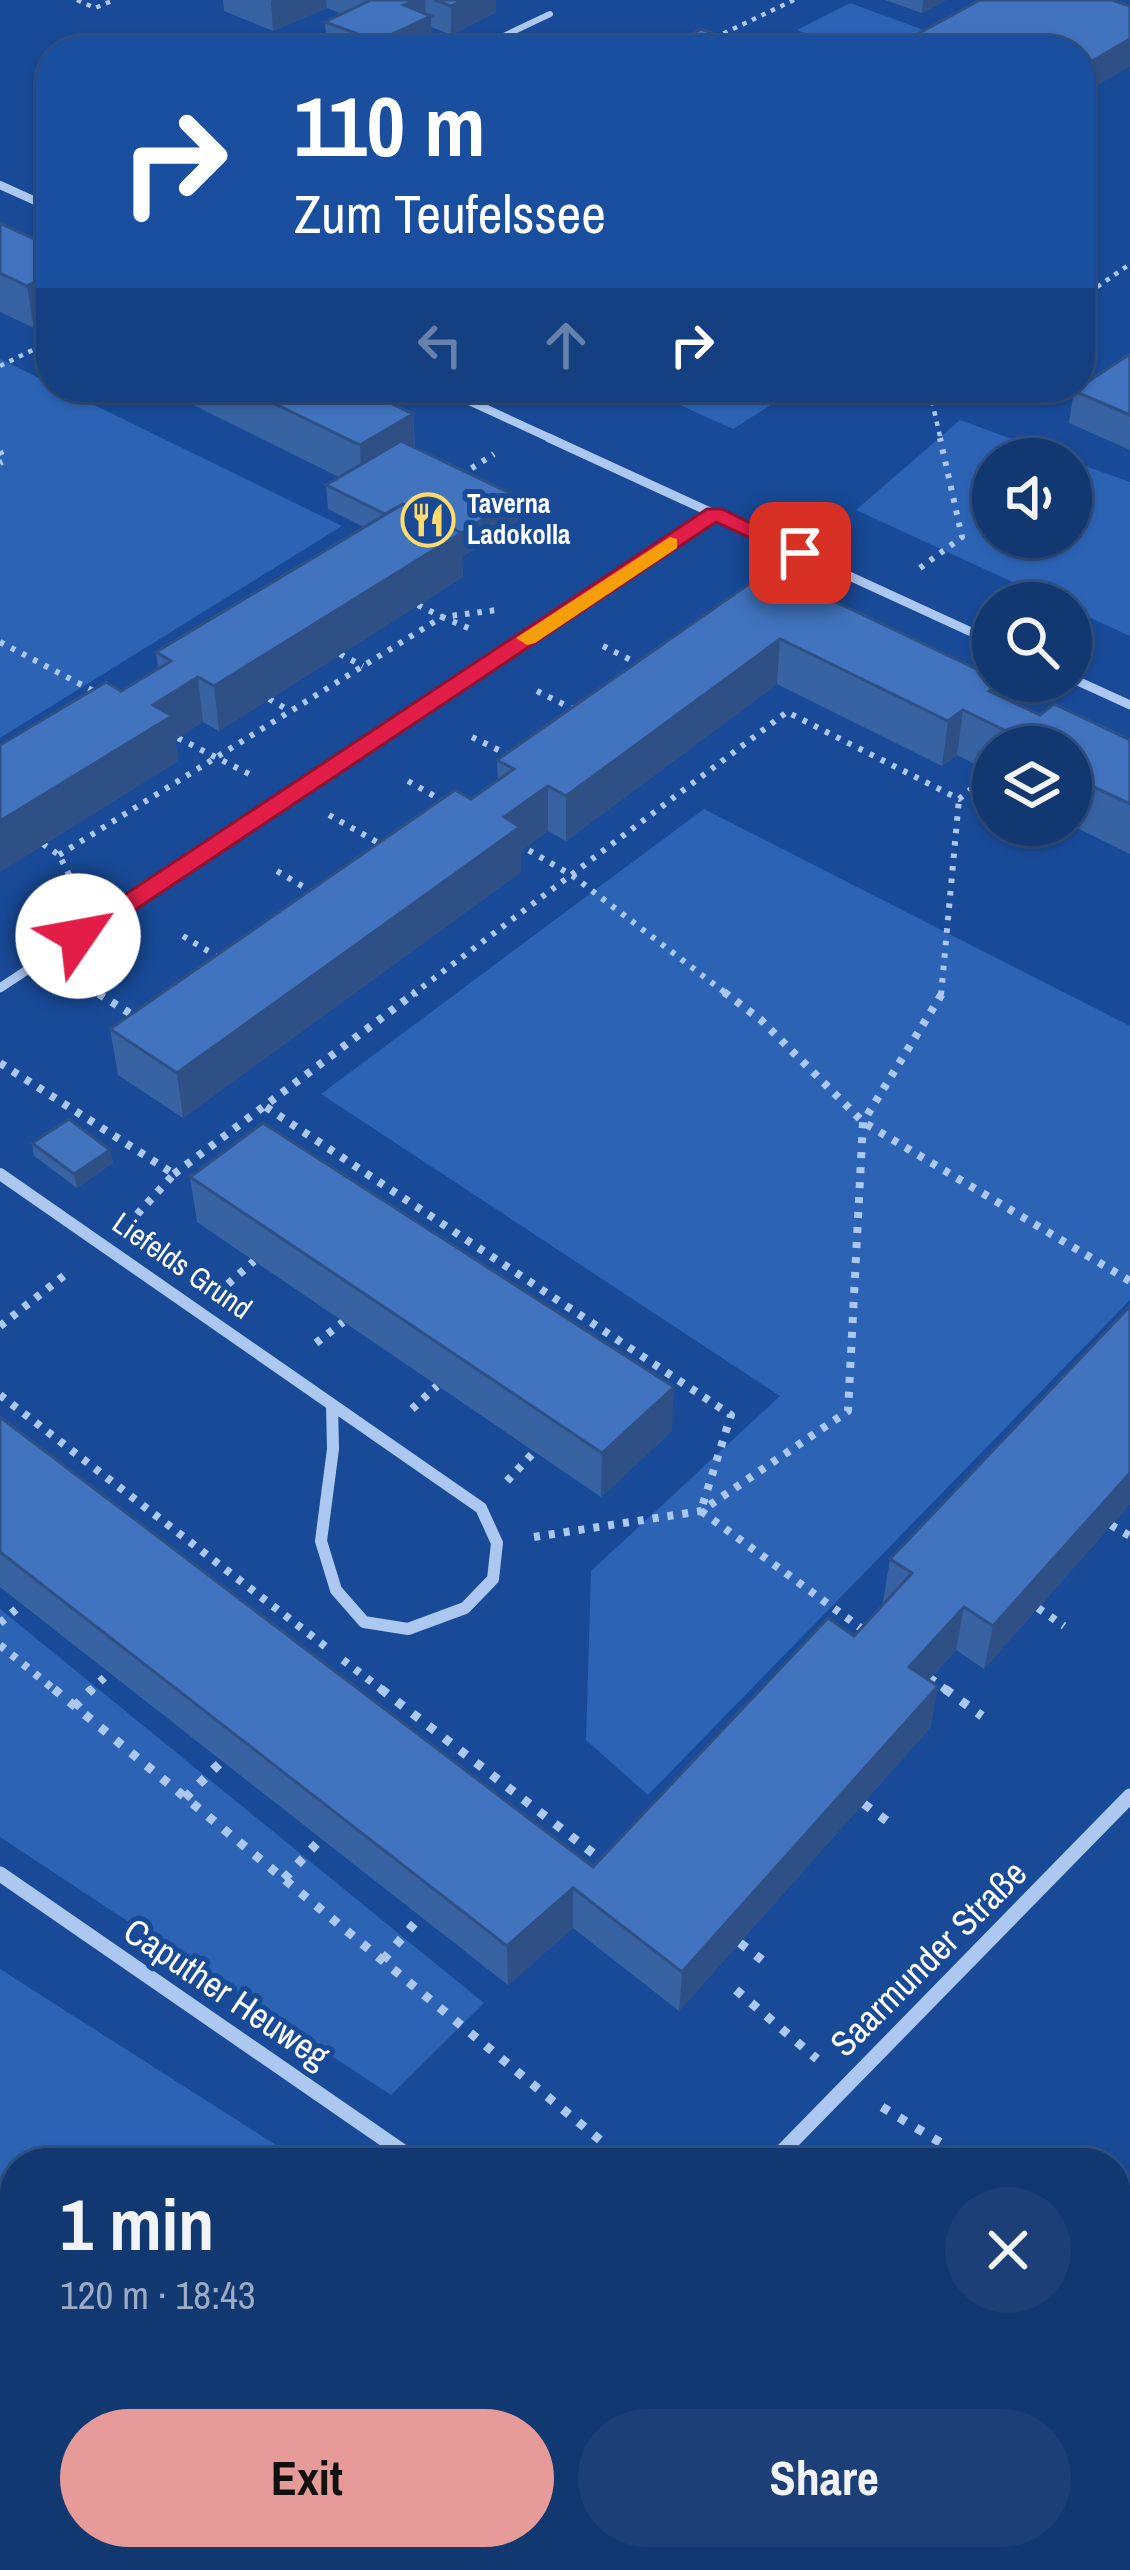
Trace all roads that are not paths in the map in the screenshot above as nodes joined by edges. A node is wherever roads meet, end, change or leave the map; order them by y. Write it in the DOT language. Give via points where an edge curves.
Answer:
graph roads {
  1 [pos="550,14"];
  2 [pos="504,36"];
  3 [pos="0,185"];
  4 [pos="36,201"];
  5 [pos="472,402"];
  6 [pos="715,514"];
  7 [pos="972,632"];
  8 [pos="1092,688"];
  9 [pos="1130,705"];
  10 [pos="0,988"];
  11 [pos="0,1174"];
  12 [pos="332,1405"];
  13 [pos="1130,1796"];
  14 [pos="0,1874"];
  15 [pos="397,2148"];
  16 [pos="785,2148"];
  1 -- 2 [label="lane"];
  3 -- 4 [label="street"];
  5 -- 6 [label="street"];
  6 -- 7 [label="street"];
  6 -- 10 [label="street"];
  8 -- 9 [label="street"];
  11 -- 12 [label="street, Liefelds Grund"];
  12 -- 12 [label="street, Liefelds Grund" via="481,1508 497,1543 493,1579 465,1608 408,1629 364,1622 336,1590 321,1541"];
  13 -- 16 [label="street, Saarmunder Straße"];
  14 -- 15 [label="street, Caputher Heuweg"];
}
